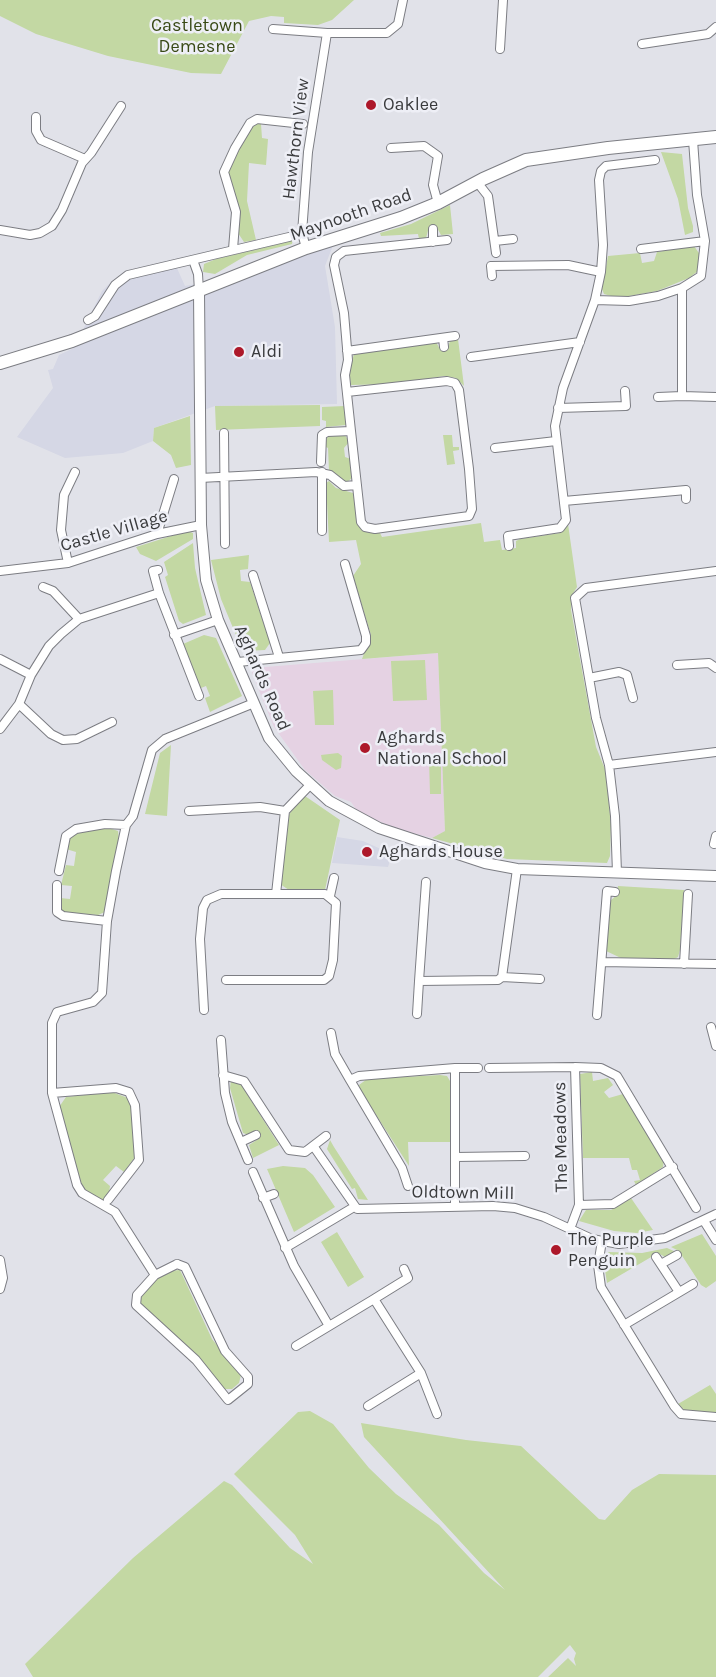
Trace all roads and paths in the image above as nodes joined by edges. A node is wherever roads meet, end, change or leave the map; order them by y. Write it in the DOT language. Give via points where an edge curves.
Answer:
graph roads {
  1 [pos="403,0"];
  2 [pos="503,0"];
  3 [pos="716,27"];
  4 [pos="273,29"];
  5 [pos="327,33"];
  6 [pos="642,44"];
  7 [pos="500,49"];
  8 [pos="121,106"];
  9 [pos="36,117"];
  10 [pos="303,124"];
  11 [pos="716,137"];
  12 [pos="693,140"];
  13 [pos="391,148"];
  14 [pos="85,159"];
  15 [pos="655,160"];
  16 [pos="477,182"];
  17 [pos="438,203"];
  18 [pos="433,229"];
  19 [pos="0,230"];
  20 [pos="289,237"];
  21 [pos="513,239"];
  22 [pos="447,240"];
  23 [pos="495,241"];
  24 [pos="705,241"];
  25 [pos="433,242"];
  26 [pos="306,248"];
  27 [pos="233,249"];
  28 [pos="641,249"];
  29 [pos="496,254"];
  30 [pos="193,260"];
  31 [pos="601,272"];
  32 [pos="492,276"];
  33 [pos="682,288"];
  34 [pos="199,291"];
  35 [pos="595,300"];
  36 [pos="88,320"];
  37 [pos="455,336"];
  38 [pos="580,342"];
  39 [pos="347,351"];
  40 [pos="471,357"];
  41 [pos="2,363"];
  42 [pos="347,392"];
  43 [pos="625,392"];
  44 [pos="682,396"];
  45 [pos="658,397"];
  46 [pos="716,397"];
  47 [pos="558,408"];
  48 [pos="351,431"];
  49 [pos="224,433"];
  50 [pos="556,441"];
  51 [pos="495,448"];
  52 [pos="321,462"];
  53 [pos="75,472"];
  54 [pos="322,472"];
  55 [pos="226,477"];
  56 [pos="200,478"];
  57 [pos="174,479"];
  58 [pos="357,485"];
  59 [pos="686,499"];
  60 [pos="564,501"];
  61 [pos="201,525"];
  62 [pos="322,531"];
  63 [pos="157,534"];
  64 [pos="225,544"];
  65 [pos="509,546"];
  66 [pos="68,563"];
  67 [pos="345,564"];
  68 [pos="158,570"];
  69 [pos="0,571"];
  70 [pos="716,571"];
  71 [pos="254,575"];
  72 [pos="43,587"];
  73 [pos="159,593"];
  74 [pos="80,619"];
  75 [pos="218,620"];
  76 [pos="174,635"];
  77 [pos="279,657"];
  78 [pos="0,660"];
  79 [pos="238,662"];
  80 [pos="677,665"];
  81 [pos="716,668"];
  82 [pos="31,675"];
  83 [pos="589,678"];
  84 [pos="199,696"];
  85 [pos="633,698"];
  86 [pos="254,703"];
  87 [pos="19,704"];
  88 [pos="112,722"];
  89 [pos="0,729"];
  90 [pos="716,752"];
  91 [pos="609,765"];
  92 [pos="309,786"];
  93 [pos="189,811"];
  94 [pos="285,812"];
  95 [pos="126,825"];
  96 [pos="517,869"];
  97 [pos="59,871"];
  98 [pos="617,873"];
  99 [pos="716,876"];
  100 [pos="334,878"];
  101 [pos="426,882"];
  102 [pos="57,885"];
  103 [pos="615,892"];
  104 [pos="276,894"];
  105 [pos="688,894"];
  106 [pos="330,896"];
  107 [pos="107,921"];
  108 [pos="602,962"];
  109 [pos="684,964"];
  110 [pos="716,964"];
  111 [pos="502,977"];
  112 [pos="540,979"];
  113 [pos="226,980"];
  114 [pos="419,981"];
  115 [pos="204,1010"];
  116 [pos="417,1014"];
  117 [pos="597,1015"];
  118 [pos="711,1027"];
  119 [pos="331,1033"];
  120 [pos="221,1040"];
  121 [pos="716,1046"];
  122 [pos="575,1067"];
  123 [pos="455,1068"];
  124 [pos="478,1068"];
  125 [pos="489,1068"];
  126 [pos="223,1075"];
  127 [pos="350,1080"];
  128 [pos="52,1094"];
  129 [pos="256,1136"];
  130 [pos="326,1136"];
  131 [pos="241,1142"];
  132 [pos="314,1147"];
  133 [pos="525,1156"];
  134 [pos="455,1158"];
  135 [pos="248,1160"];
  136 [pos="673,1167"];
  137 [pos="253,1172"];
  138 [pos="408,1186"];
  139 [pos="274,1194"];
  140 [pos="263,1198"];
  141 [pos="108,1200"];
  142 [pos="579,1205"];
  143 [pos="456,1206"];
  144 [pos="354,1207"];
  145 [pos="696,1208"];
  146 [pos="716,1214"];
  147 [pos="704,1221"];
  148 [pos="570,1229"];
  149 [pos="716,1240"];
  150 [pos="602,1241"];
  151 [pos="285,1248"];
  152 [pos="677,1255"];
  153 [pos="0,1260"];
  154 [pos="404,1269"];
  155 [pos="155,1275"];
  156 [pos="693,1284"];
  157 [pos="0,1289"];
  158 [pos="679,1292"];
  159 [pos="374,1299"];
  160 [pos="624,1325"];
  161 [pos="328,1326"];
  162 [pos="296,1346"];
  163 [pos="421,1373"];
  164 [pos="368,1406"];
  165 [pos="437,1414"];
  166 [pos="716,1418"];
  1 -- 5 [label="street" via="398,24 387,33"];
  2 -- 7 [label="street"];
  3 -- 6 [label="street" via="708,34"];
  4 -- 5 [label="street"];
  5 -- 26 [label="street, Hawthorn View" via="308,152 302,233"];
  8 -- 14 [label="street"];
  9 -- 14 [label="street" via="41,140"];
  10 -- 27 [label="street" via="257,119 249,123 235,148 224,172 236,213"];
  11 -- 12 [label="main road, Maynooth Road"];
  12 -- 16 [label="main road, Maynooth Road" via="525,160"];
  12 -- 24 [label="street"];
  13 -- 17 [label="street" via="424,146 438,156 433,185"];
  14 -- 19 [label="street" via="62,210 49,228 30,235"];
  15 -- 31 [label="street" via="606,166 601,171"];
  16 -- 17 [label="main road, Maynooth Road"];
  16 -- 23 [label="street" via="488,196"];
  17 -- 26 [label="main road, Maynooth Road"];
  18 -- 25 [label="street"];
  20 -- 27 [label="street"];
  21 -- 23 [label="street"];
  22 -- 25 [label="street"];
  23 -- 29 [label="street"];
  24 -- 28 [label="street"];
  24 -- 33 [label="street" via="701,276"];
  25 -- 39 [label="street" via="338,255 334,266"];
  26 -- 34 [label="main road, Maynooth Road"];
  27 -- 30 [label="street"];
  30 -- 34 [label="street"];
  30 -- 36 [label="street" via="128,275"];
  31 -- 32 [label="street" via="568,265 491,266"];
  31 -- 35 [label="street"];
  33 -- 35 [label="street" via="629,301"];
  33 -- 44 [label="street"];
  34 -- 41 [label="main road, Maynooth Road" via="72,341"];
  34 -- 56 [label="street, Aghards Road"];
  35 -- 38 [label="street"];
  37 -- 39 [label="street" via="444,342"];
  38 -- 40 [label="street"];
  38 -- 47 [label="street"];
  39 -- 42 [label="street"];
  42 -- 48 [label="street"];
  42 -- 58 [label="street" via="455,383 459,390 472,509 467,519 369,528 362,522"];
  43 -- 47 [label="street" via="626,406"];
  44 -- 45 [label="street"];
  44 -- 46 [label="street"];
  47 -- 50 [label="street"];
  48 -- 52 [label="street" via="324,433"];
  48 -- 58 [label="street"];
  49 -- 55 [label="street"];
  50 -- 51 [label="street"];
  50 -- 60 [label="street"];
  53 -- 66 [label="street" via="64,495 61,530"];
  54 -- 55 [label="street"];
  54 -- 58 [label="street" via="344,486"];
  54 -- 62 [label="street"];
  55 -- 56 [label="street"];
  55 -- 64 [label="street"];
  56 -- 61 [label="street, Aghards Road"];
  57 -- 63 [label="street"];
  59 -- 60 [label="street" via="686,490"];
  60 -- 65 [label="street" via="566,520 560,528 508,536"];
  61 -- 63 [label="street, Castle Village"];
  61 -- 75 [label="street, Aghards Road" via="207,580"];
  63 -- 66 [label="street, Castle Village"];
  66 -- 69 [label="street, Castle Village"];
  67 -- 77 [label="street" via="366,636 364,647 357,651"];
  68 -- 73 [label="street" via="153,571"];
  70 -- 83 [label="street" via="581,590 575,605"];
  71 -- 77 [label="street"];
  72 -- 74 [label="street" via="53,591"];
  73 -- 74 [label="street"];
  73 -- 76 [label="street"];
  74 -- 82 [label="street" via="49,646"];
  75 -- 76 [label="street"];
  75 -- 79 [label="street, Aghards Road"];
  76 -- 84 [label="street"];
  77 -- 79 [label="street"];
  78 -- 82 [label="street"];
  79 -- 86 [label="street, Aghards Road"];
  80 -- 81 [label="street" via="709,663"];
  82 -- 87 [label="street"];
  83 -- 85 [label="street" via="619,672 627,675"];
  83 -- 91 [label="street"];
  86 -- 92 [label="street, Aghards Road" via="269,738"];
  86 -- 95 [label="street" via="165,739 152,750 133,816"];
  87 -- 88 [label="street" via="63,740 77,739"];
  87 -- 89 [label="street"];
  90 -- 91 [label="street"];
  91 -- 98 [label="street"];
  92 -- 94 [label="street"];
  92 -- 96 [label="street, Aghards Road" via="342,810 379,828 468,858"];
  93 -- 94 [label="street" via="260,807"];
  94 -- 104 [label="street"];
  95 -- 97 [label="street" via="76,829 66,836"];
  95 -- 107 [label="street"];
  96 -- 98 [label="street, Aghards Road"];
  96 -- 111 [label="street"];
  98 -- 99 [label="street, Aghards Road"];
  100 -- 106 [label="street"];
  101 -- 114 [label="street"];
  102 -- 107 [label="street" via="57,912"];
  103 -- 108 [label="street" via="607,891"];
  104 -- 106 [label="street"];
  104 -- 115 [label="street" via="220,894 207,900 200,939"];
  105 -- 109 [label="street"];
  106 -- 113 [label="street" via="338,907 331,971 324,980"];
  107 -- 128 [label="street" via="102,993 93,1002 62,1009 54,1016"];
  108 -- 109 [label="street"];
  108 -- 117 [label="street"];
  109 -- 110 [label="street"];
  111 -- 112 [label="street"];
  111 -- 114 [label="street"];
  114 -- 116 [label="street"];
  118 -- 121 [label="street"];
  119 -- 127 [label="street" via="335,1054"];
  120 -- 126 [label="street"];
  122 -- 125 [label="street, The Meadows"];
  122 -- 136 [label="street, The Meadows" via="601,1068 617,1076"];
  122 -- 142 [label="street, The Meadows"];
  123 -- 124 [label="street"];
  123 -- 127 [label="street"];
  123 -- 134 [label="street"];
  126 -- 131 [label="street" via="232,1122"];
  126 -- 132 [label="street" via="244,1081 289,1150 305,1152"];
  127 -- 138 [label="street" via="402,1168"];
  128 -- 141 [label="street" via="116,1088 129,1092 137,1114 139,1160"];
  128 -- 155 [label="street" via="79,1190 115,1212"];
  129 -- 131 [label="street"];
  130 -- 132 [label="street"];
  131 -- 135 [label="street"];
  132 -- 144 [label="street"];
  133 -- 134 [label="street"];
  134 -- 143 [label="street"];
  136 -- 142 [label="street, The Meadows" via="613,1204"];
  136 -- 145 [label="street, The Meadows"];
  137 -- 140 [label="street"];
  139 -- 140 [label="street"];
  140 -- 151 [label="street"];
  142 -- 148 [label="street, The Meadows"];
  143 -- 144 [label="street, Oldtown Mill"];
  143 -- 148 [label="street, Oldtown Mill" via="514,1208"];
  144 -- 151 [label="street"];
  146 -- 147 [label="street, Oldtown Mill"];
  147 -- 149 [label="street"];
  147 -- 150 [label="street, Oldtown Mill" via="646,1243"];
  148 -- 150 [label="street, Oldtown Mill"];
  150 -- 160 [label="street" via="599,1280"];
  151 -- 161 [label="street"];
  152 -- 158 [label="street" via="659,1261"];
  153 -- 157 [label="street"];
  154 -- 159 [label="street" via="408,1278"];
  155 -- 155 [label="street" via="137,1295 136,1306 196,1360 228,1400 248,1384 248,1377 224,1348 185,1267 174,1265"];
  156 -- 158 [label="street"];
  158 -- 160 [label="street"];
  159 -- 161 [label="street"];
  159 -- 163 [label="street"];
  160 -- 166 [label="street" via="679,1412"];
  161 -- 162 [label="street"];
  163 -- 164 [label="street"];
  163 -- 165 [label="street"];
}
